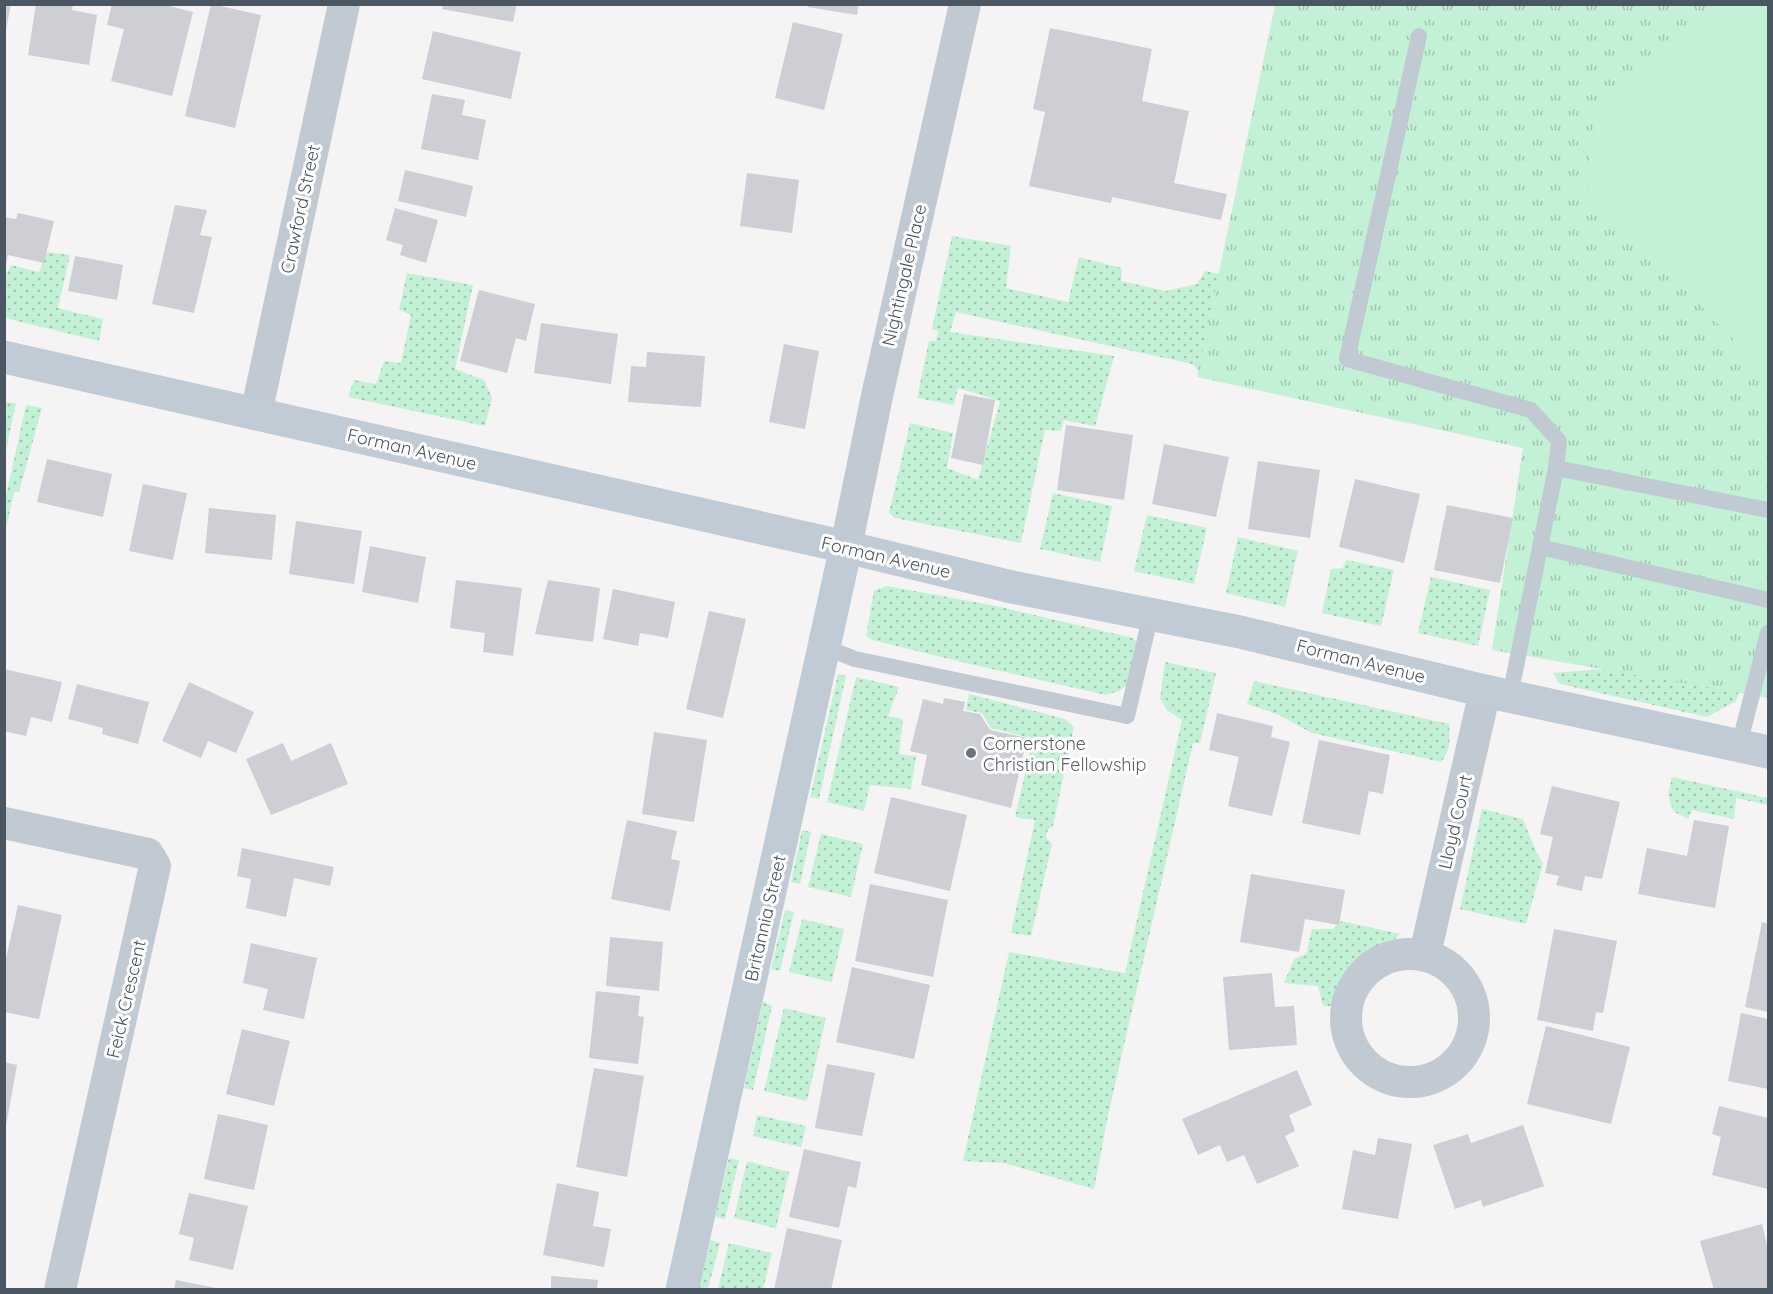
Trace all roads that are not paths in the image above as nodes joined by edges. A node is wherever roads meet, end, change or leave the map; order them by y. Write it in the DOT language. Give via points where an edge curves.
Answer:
graph roads {
  1 [pos="344,4"];
  2 [pos="965,4"];
  3 [pos="1419,36"];
  4 [pos="4,357"];
  5 [pos="256,414"];
  6 [pos="1556,468"];
  7 [pos="1768,510"];
  8 [pos="846,547"];
  9 [pos="1540,547"];
  10 [pos="1768,600"];
  11 [pos="1151,614"];
  12 [pos="1768,633"];
  13 [pos="824,646"];
  14 [pos="1498,694"];
  15 [pos="1754,749"];
  16 [pos="4,823"];
  17 [pos="1425,954"];
  18 [pos="60,1290"];
  19 [pos="682,1290"];
  1 -- 5 [label="street, Crawford Street"];
  2 -- 8 [label="street, Nightingale Place"];
  3 -- 6 [label="lane" via="1347,359 1531,410 1559,441"];
  4 -- 5 [label="street, Forman Avenue"];
  5 -- 8 [label="street, Forman Avenue"];
  6 -- 7 [label="lane"];
  6 -- 9 [label="lane"];
  8 -- 11 [label="street, Forman Avenue" via="1012,587"];
  8 -- 13 [label="street, Britannia Street"];
  9 -- 10 [label="lane"];
  9 -- 14 [label="lane"];
  11 -- 13 [label="lane" via="1127,716 855,659"];
  11 -- 14 [label="street, Forman Avenue"];
  12 -- 15 [label="lane"];
  13 -- 19 [label="street, Britannia Street"];
  14 -- 15 [label="street, Forman Avenue"];
  14 -- 17 [label="street, Lloyd Court"];
  16 -- 18 [label="street, Feick Crescent" via="148,854 154,866"];
  17 -- 17 [label="street" via="1400,954 1379,962 1359,979 1349,998 1346,1021 1351,1044 1364,1063 1391,1080 1413,1083 1439,1076 1457,1062 1473,1031 1473,1009 1466,988 1452,970"];
}
